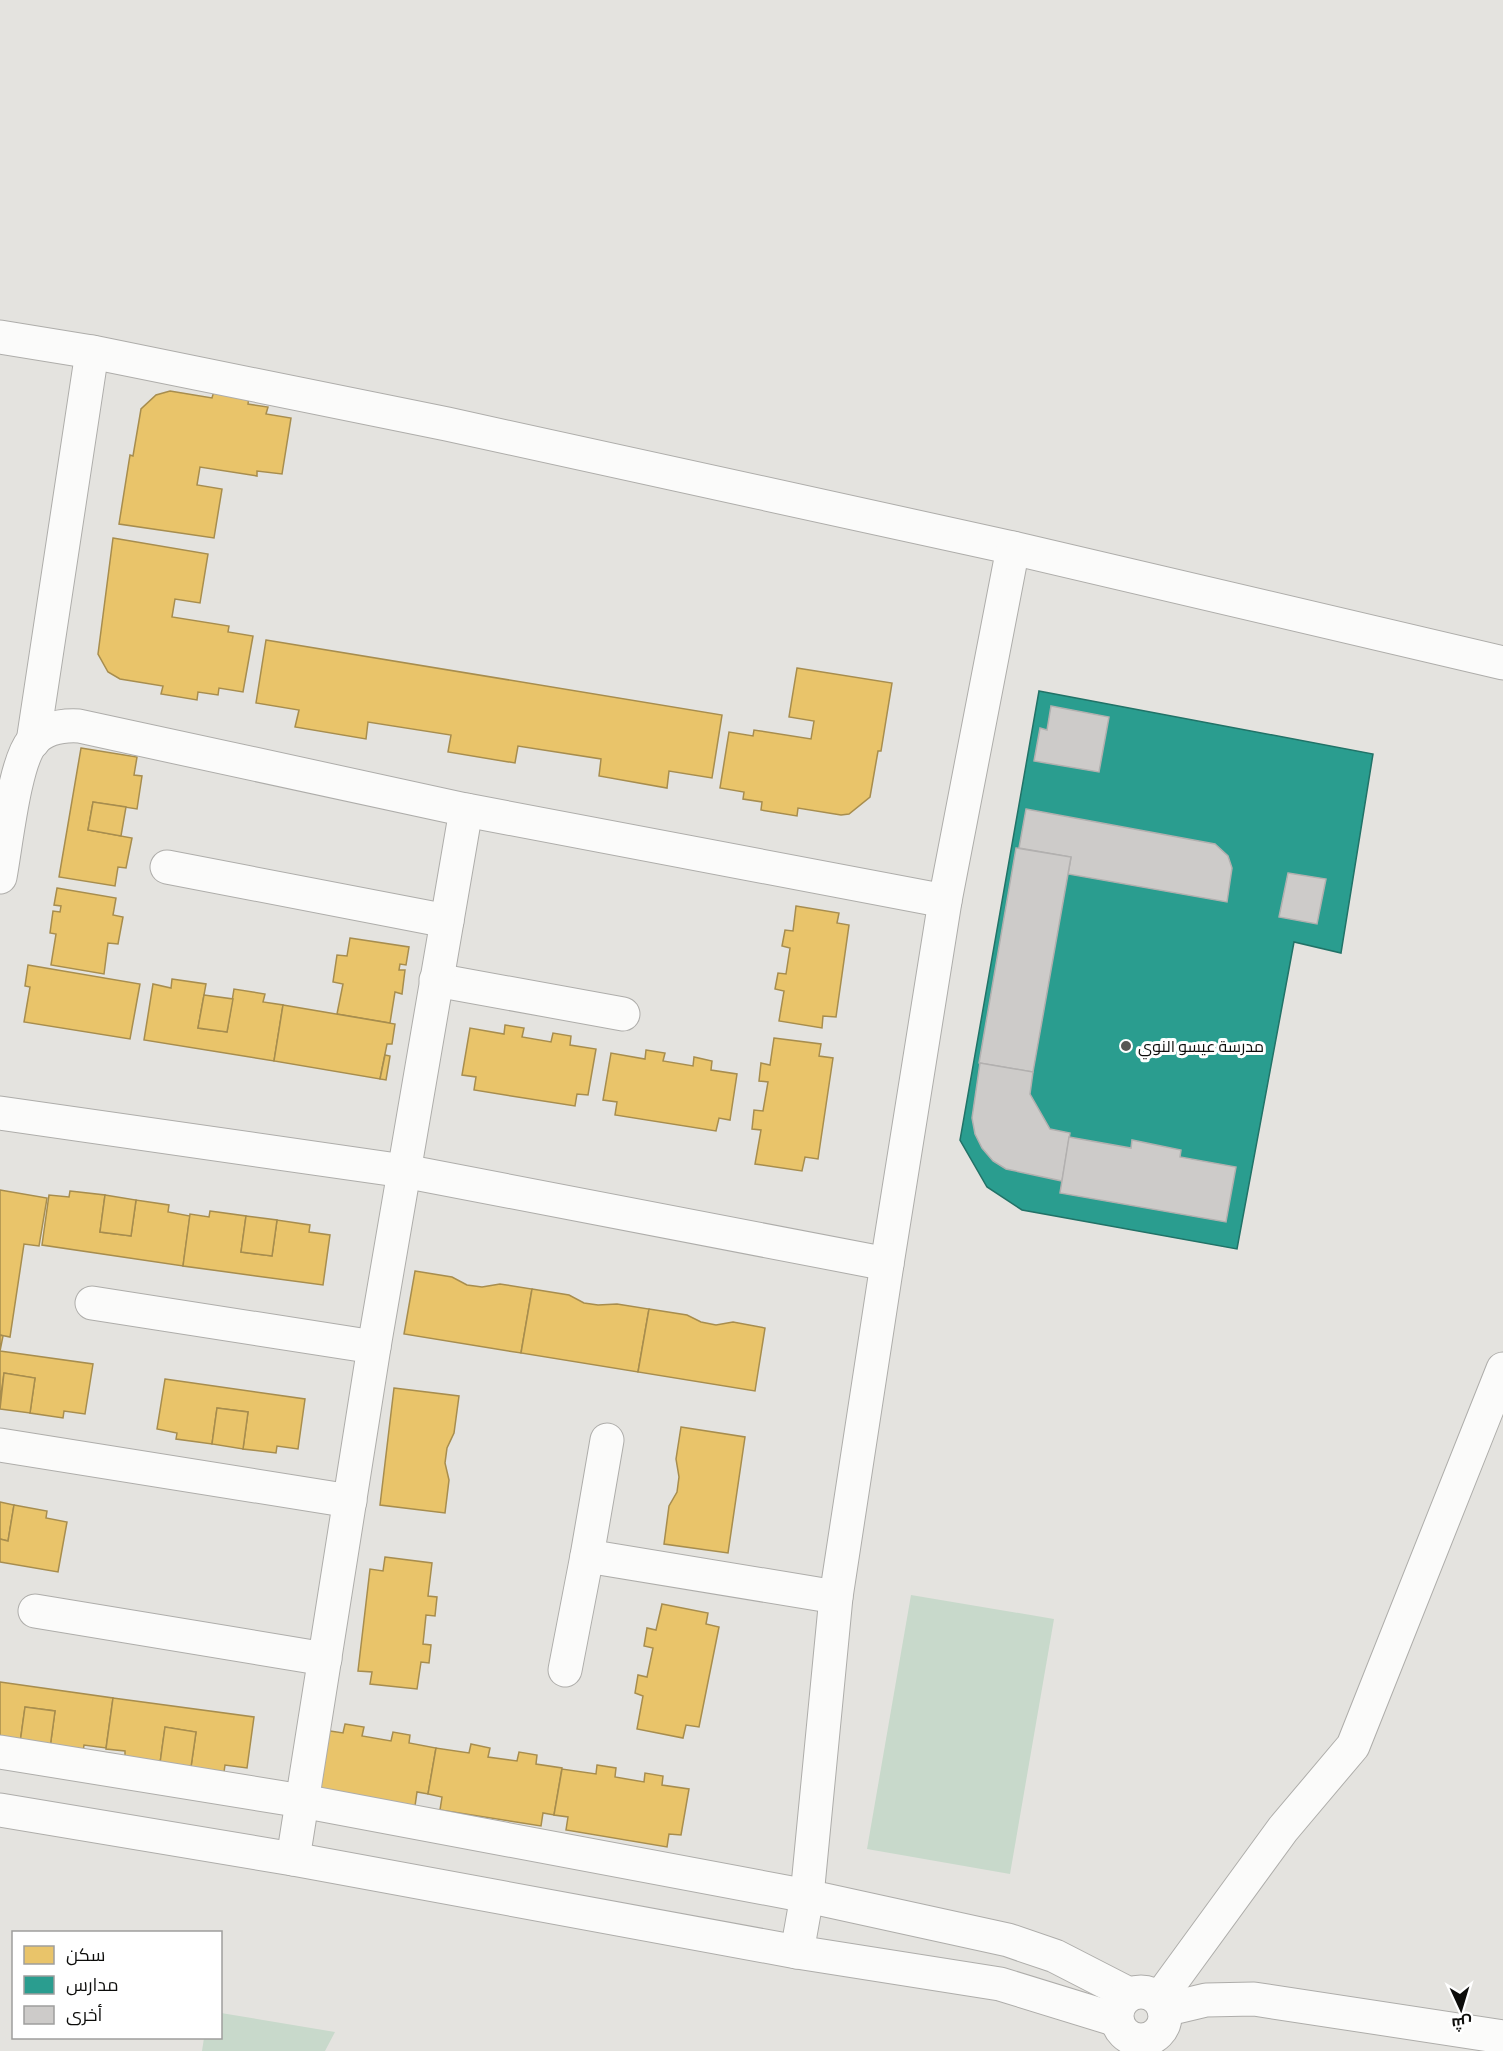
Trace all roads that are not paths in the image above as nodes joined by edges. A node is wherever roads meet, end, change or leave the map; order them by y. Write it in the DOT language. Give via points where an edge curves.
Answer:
graph roads {
  1 [pos="0,337"];
  2 [pos="92,352"];
  3 [pos="1014,548"];
  4 [pos="1503,663"];
  5 [pos="33,742"];
  6 [pos="466,810"];
  7 [pos="6,818"];
  8 [pos="167,867"];
  9 [pos="0,877"];
  10 [pos="945,901"];
  11 [pos="447,921"];
  12 [pos="436,980"];
  13 [pos="623,1014"];
  14 [pos="0,1113"];
  15 [pos="404,1171"];
  16 [pos="887,1264"];
  17 [pos="92,1304"];
  18 [pos="374,1347"];
  19 [pos="1503,1369"];
  20 [pos="607,1440"];
  21 [pos="0,1445"];
  22 [pos="350,1501"];
  23 [pos="587,1556"];
  24 [pos="836,1597"];
  25 [pos="35,1611"];
  26 [pos="325,1659"];
  27 [pos="565,1670"];
  28 [pos="0,1752"];
  29 [pos="302,1801"];
  30 [pos="0,1810"];
  31 [pos="293,1858"];
  32 [pos="807,1896"];
  33 [pos="797,1952"];
  34 [pos="1136,2019"];
  35 [pos="1503,2037"];
  1 -- 2 [label="street"];
  2 -- 3 [label="street" via="447,424"];
  2 -- 5 [label="street"];
  3 -- 4 [label="street"];
  3 -- 10 [label="street"];
  5 -- 6 [label="street" via="54,728 79,726"];
  5 -- 7 [label="street" via="21,766"];
  6 -- 10 [label="street"];
  6 -- 11 [label="street"];
  7 -- 9 [label="street"];
  8 -- 11 [label="street"];
  10 -- 16 [label="street"];
  11 -- 12 [label="street"];
  12 -- 13 [label="street"];
  12 -- 15 [label="street"];
  14 -- 15 [label="street"];
  15 -- 16 [label="street"];
  15 -- 18 [label="street"];
  16 -- 24 [label="street"];
  17 -- 18 [label="street"];
  18 -- 22 [label="street"];
  19 -- 34 [label="street" via="1353,1746 1283,1829"];
  20 -- 23 [label="street"];
  21 -- 22 [label="street"];
  22 -- 26 [label="street"];
  23 -- 24 [label="street"];
  23 -- 27 [label="street"];
  24 -- 32 [label="street"];
  25 -- 26 [label="street"];
  26 -- 29 [label="street"];
  28 -- 29 [label="street"];
  29 -- 31 [label="street"];
  29 -- 32 [label="street"];
  30 -- 31 [label="street"];
  31 -- 33 [label="street"];
  32 -- 33 [label="street"];
  32 -- 34 [label="street" via="1008,1940 1055,1956"];
  33 -- 34 [label="street" via="1000,1984"];
  34 -- 35 [label="street" via="1206,2000 1254,1999"];
}
